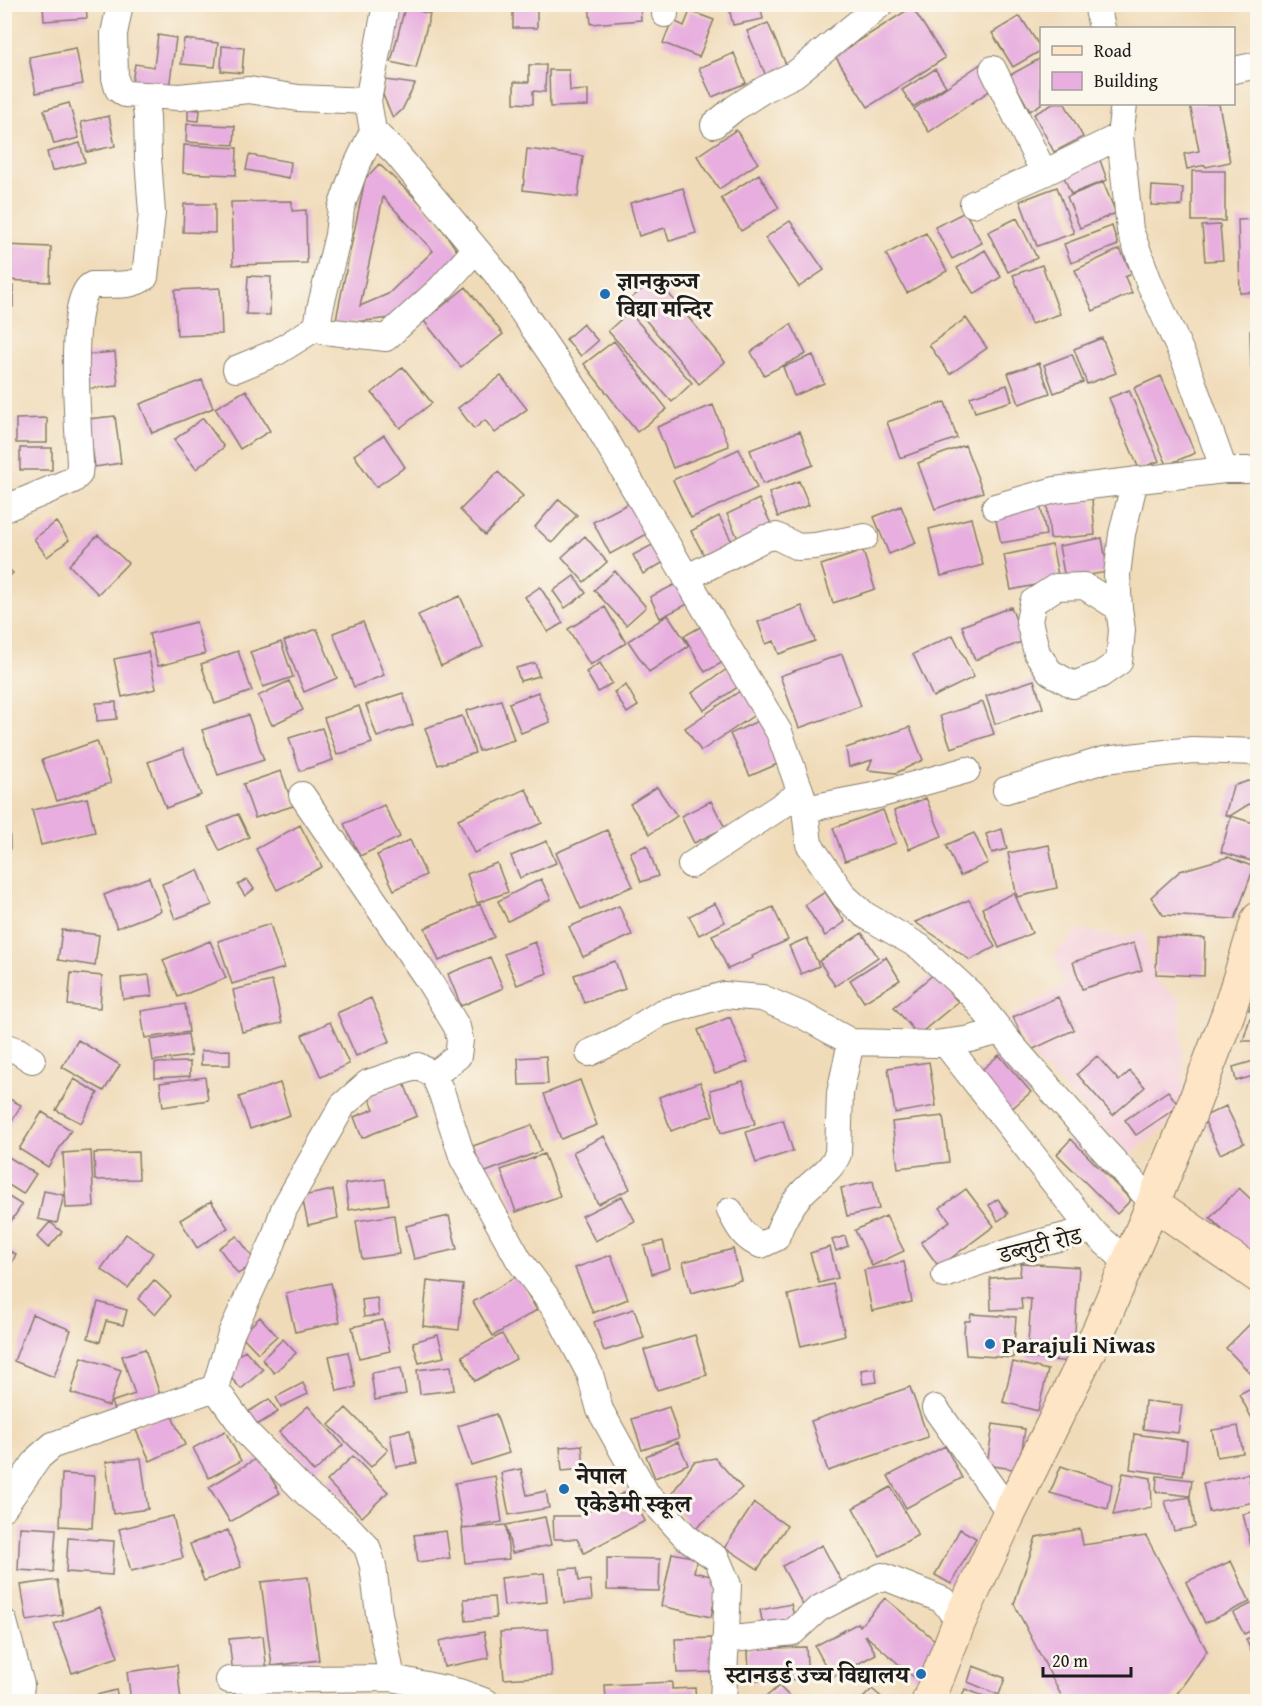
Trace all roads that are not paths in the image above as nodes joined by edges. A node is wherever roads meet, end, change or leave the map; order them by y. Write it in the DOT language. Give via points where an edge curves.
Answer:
graph roads {
  1 [pos="120,4"];
  2 [pos="386,4"];
  3 [pos="881,4"];
  4 [pos="1097,4"];
  5 [pos="1102,27"];
  6 [pos="1257,64"];
  7 [pos="993,69"];
  8 [pos="1235,70"];
  9 [pos="144,95"];
  10 [pos="368,101"];
  11 [pos="1124,105"];
  12 [pos="714,125"];
  13 [pos="373,131"];
  14 [pos="1120,136"];
  15 [pos="1044,173"];
  16 [pos="973,204"];
  17 [pos="476,249"];
  18 [pos="317,327"];
  19 [pos="236,369"];
  20 [pos="1224,470"];
  21 [pos="1257,470"];
  22 [pos="1136,480"];
  23 [pos="995,507"];
  24 [pos="4,509"];
  25 [pos="865,537"];
  26 [pos="686,578"];
  27 [pos="1119,608"];
  28 [pos="1257,753"];
  29 [pos="967,770"];
  30 [pos="1006,790"];
  31 [pos="302,795"];
  32 [pos="803,801"];
  33 [pos="691,865"];
  34 [pos="1257,919"];
  35 [pos="1000,1031"];
  36 [pos="851,1042"];
  37 [pos="945,1043"];
  38 [pos="4,1046"];
  39 [pos="589,1053"];
  40 [pos="32,1060"];
  41 [pos="434,1075"];
  42 [pos="1153,1203"];
  43 [pos="730,1211"];
  44 [pos="1091,1230"];
  45 [pos="1127,1262"];
  46 [pos="945,1275"];
  47 [pos="1257,1276"];
  48 [pos="215,1388"];
  49 [pos="935,1408"];
  50 [pos="4,1507"];
  51 [pos="1010,1513"];
  52 [pos="4,1622"];
  53 [pos="959,1622"];
  54 [pos="725,1640"];
  55 [pos="392,1678"];
  56 [pos="229,1680"];
  57 [pos="19,1701"];
  58 [pos="486,1701"];
  59 [pos="723,1701"];
  60 [pos="928,1701"];
  1 -- 9 [label="street" via="114,34 115,78 118,89 125,94"];
  2 -- 10 [label="street"];
  3 -- 12 [label="street" via="795,74 763,90"];
  4 -- 5 [label="street"];
  6 -- 8 [label="street"];
  7 -- 15 [label="street"];
  9 -- 10 [label="street" via="179,97 249,90 298,98"];
  9 -- 24 [label="street" via="152,213 145,277 136,284 93,285 84,292 79,307 75,368 79,474"];
  10 -- 13 [label="street"];
  11 -- 14 [label="street"];
  13 -- 17 [label="street"];
  13 -- 18 [label="street" via="341,208"];
  14 -- 15 [label="street"];
  14 -- 20 [label="street" via="1130,230 1185,361"];
  15 -- 16 [label="street"];
  17 -- 18 [label="street" via="386,339"];
  17 -- 26 [label="street" via="582,399"];
  18 -- 19 [label="street" via="277,352"];
  20 -- 21 [label="street"];
  20 -- 22 [label="street"];
  22 -- 23 [label="street" via="1055,490"];
  22 -- 27 [label="street" via="1122,534 1117,575"];
  25 -- 26 [label="street" via="798,547 776,536 765,538"];
  26 -- 32 [label="street" via="779,732"];
  28 -- 30 [label="street" via="1192,750 1104,760"];
  29 -- 32 [label="street" via="878,795"];
  31 -- 41 [label="street" via="457,1027 458,1056"];
  32 -- 33 [label="street"];
  32 -- 35 [label="street" via="809,844 845,897 865,915 920,947 972,994"];
  34 -- 42 [label="street" via="1228,1014"];
  35 -- 37 [label="street"];
  35 -- 42 [label="street"];
  36 -- 37 [label="street"];
  36 -- 39 [label="street" via="762,998 724,995 661,1013"];
  36 -- 43 [label="street" via="840,1093 838,1154 834,1163 802,1193 783,1218 776,1238 760,1245 749,1240"];
  37 -- 44 [label="street"];
  38 -- 40 [label="street"];
  41 -- 48 [label="street" via="417,1066 368,1083 343,1105 284,1209 231,1334"];
  41 -- 54 [label="street" via="463,1159 519,1260 556,1310 590,1374 600,1410 646,1493 686,1537 717,1558 728,1585"];
  42 -- 45 [label="street"];
  42 -- 47 [label="street"];
  44 -- 45 [label="street, डब्लुटी रोड"];
  44 -- 46 [label="street, डब्लुटी रोड" via="1014,1250"];
  45 -- 51 [label="street" via="1099,1330"];
  48 -- 50 [label="street" via="53,1445 39,1457"];
  48 -- 55 [label="street" via="248,1434 367,1547"];
  49 -- 51 [label="street"];
  51 -- 53 [label="street"];
  52 -- 57 [label="street" via="21,1685"];
  53 -- 54 [label="street" via="943,1600 882,1576 818,1609 792,1632"];
  53 -- 60 [label="street"];
  54 -- 59 [label="street"];
  55 -- 56 [label="street"];
  55 -- 58 [label="street"];
}
